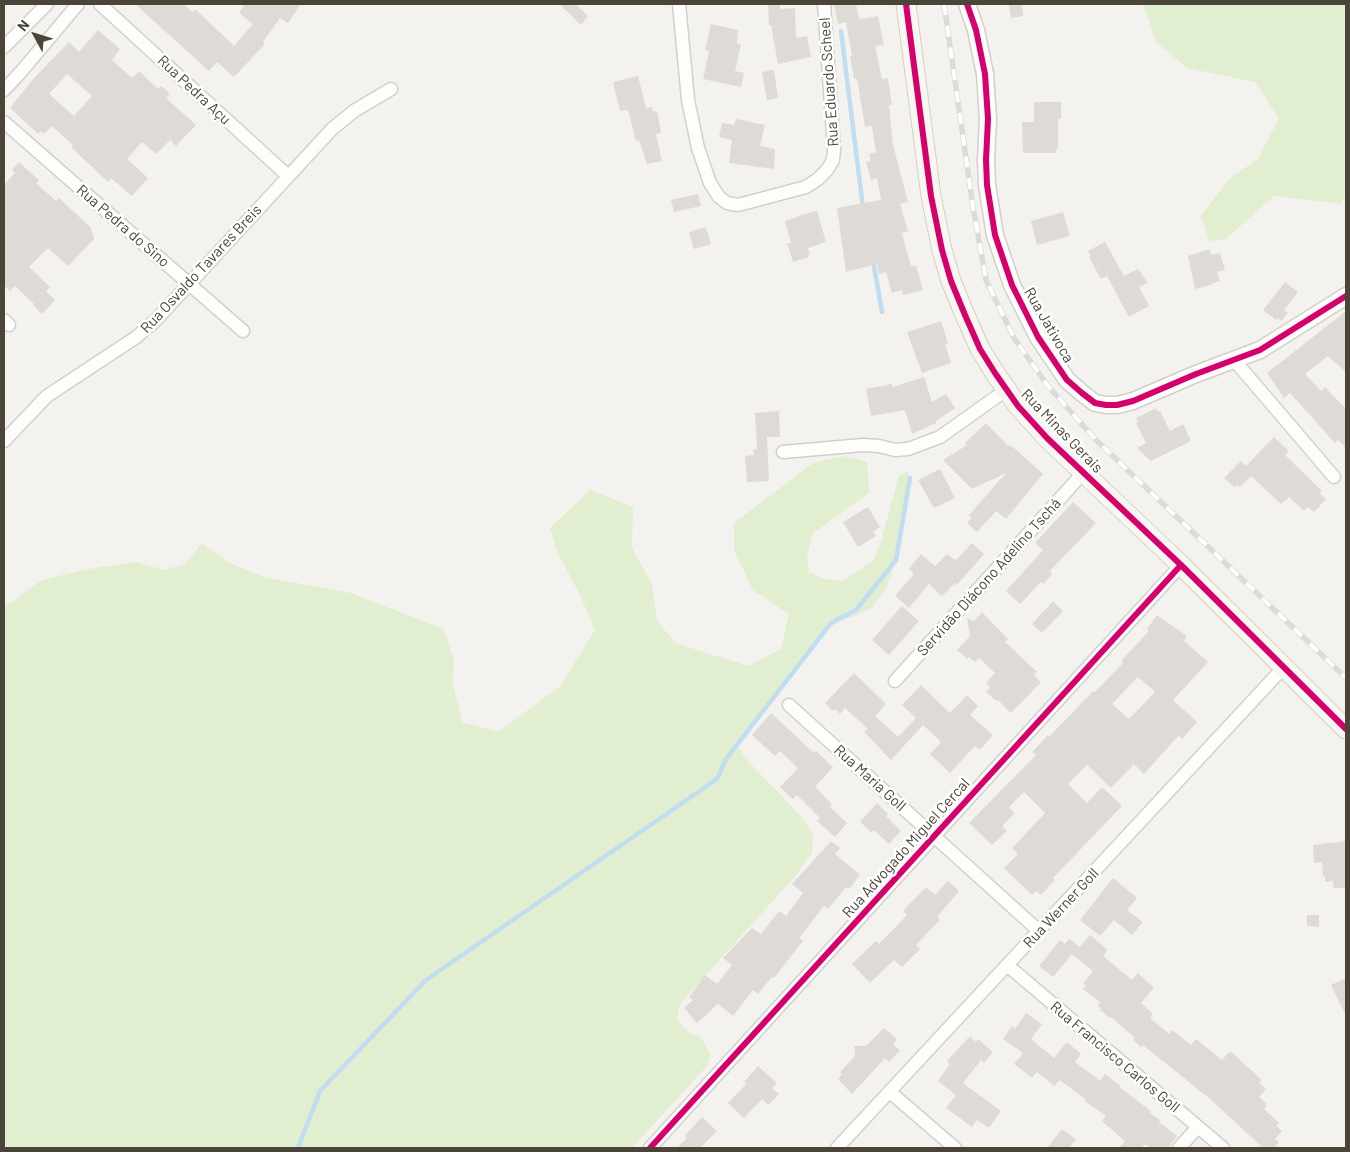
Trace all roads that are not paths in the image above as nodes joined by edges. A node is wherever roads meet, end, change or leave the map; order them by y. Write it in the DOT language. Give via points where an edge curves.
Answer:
graph roads {
  1 [pos="47,4"];
  2 [pos="78,4"];
  3 [pos="100,4"];
  4 [pos="679,4"];
  5 [pos="824,4"];
  6 [pos="906,4"];
  7 [pos="967,4"];
  8 [pos="4,47"];
  9 [pos="391,89"];
  10 [pos="4,90"];
  11 [pos="4,122"];
  12 [pos="288,176"];
  13 [pos="190,284"];
  14 [pos="1346,296"];
  15 [pos="243,331"];
  16 [pos="1235,361"];
  17 [pos="1006,390"];
  18 [pos="4,441"];
  19 [pos="783,452"];
  20 [pos="1083,473"];
  21 [pos="1334,476"];
  22 [pos="1181,565"];
  23 [pos="1284,667"];
  24 [pos="895,681"];
  25 [pos="789,705"];
  26 [pos="1346,730"];
  27 [pos="934,836"];
  28 [pos="1040,931"];
  29 [pos="1007,965"];
  30 [pos="890,1092"];
  31 [pos="1198,1127"];
  32 [pos="650,1148"];
  33 [pos="838,1148"];
  34 [pos="955,1148"];
  35 [pos="1179,1148"];
  36 [pos="1223,1148"];
  1 -- 8 [label="street"];
  2 -- 10 [label="street"];
  3 -- 12 [label="street, Rua Pedra Açu"];
  4 -- 5 [label="street, Rua Eduardo Scheel" via="686,85 698,148 718,197 738,205 806,187 822,175 833,160"];
  6 -- 17 [label="main road, Rua Minas Gerais" via="930,188 942,250 951,281 980,349"];
  7 -- 16 [label="street, Rua Jativoca" via="985,74 987,185 995,235 1012,285 1051,359 1082,393 1095,403 1106,405 1133,401"];
  9 -- 12 [label="street, Rua Osvaldo Tavares Breis" via="344,118"];
  11 -- 13 [label="street, Rua Pedra do Sino"];
  12 -- 13 [label="street, Rua Osvaldo Tavares Breis"];
  13 -- 15 [label="street, Rua Pedra do Sino"];
  13 -- 18 [label="street, Rua Osvaldo Tavares Breis" via="135,338 47,396"];
  14 -- 16 [label="street, Rua Jativoca" via="1271,344"];
  16 -- 21 [label="street"];
  17 -- 19 [label="street" via="940,437 908,449 863,445"];
  17 -- 20 [label="main road, Rua Minas Gerais" via="1042,433"];
  20 -- 22 [label="main road, Rua Minas Gerais"];
  20 -- 24 [label="street, Servidão Diácono Adelino Tschá"];
  22 -- 23 [label="main road, Rua Minas Gerais"];
  22 -- 27 [label="street, Rua Advogado Miguel Cercal"];
  23 -- 26 [label="main road, Rua Minas Gerais"];
  23 -- 28 [label="street, Rua Werner Goll"];
  25 -- 27 [label="street, Rua Maria Goll"];
  27 -- 28 [label="street, Rua Maria Goll"];
  27 -- 32 [label="street, Rua Advogado Miguel Cercal"];
  28 -- 29 [label="street, Rua Werner Goll"];
  29 -- 30 [label="street, Rua Werner Goll"];
  29 -- 31 [label="street, Rua Francisco Carlos Goll"];
  30 -- 33 [label="street, Rua Werner Goll"];
  30 -- 34 [label="street"];
  31 -- 35 [label="street"];
  31 -- 36 [label="street, Rua Francisco Carlos Goll"];
}
